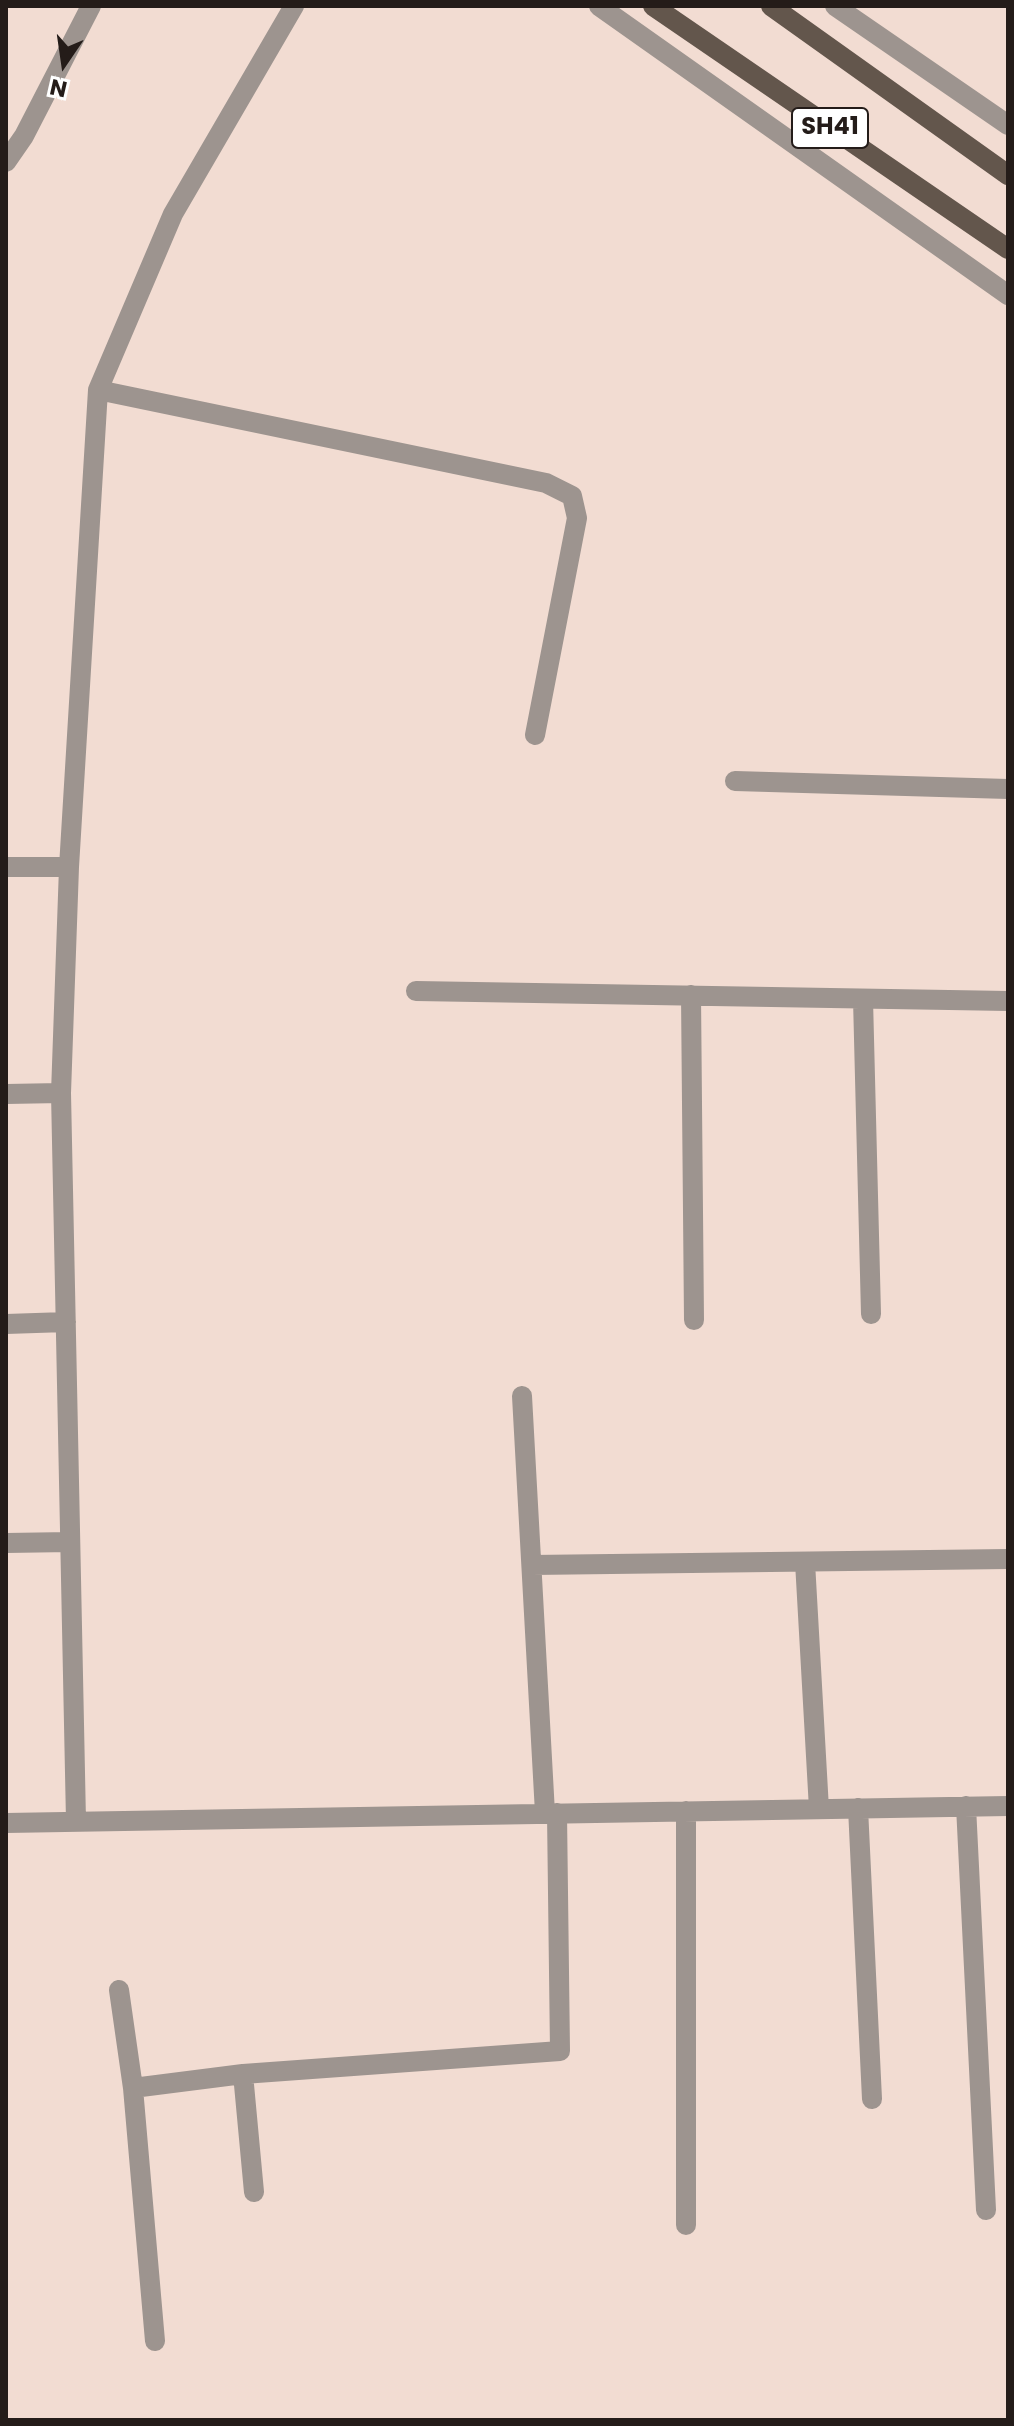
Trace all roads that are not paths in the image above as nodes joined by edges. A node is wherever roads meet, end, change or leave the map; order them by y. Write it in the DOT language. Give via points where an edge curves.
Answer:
graph roads {
  1 [pos="91,6"];
  2 [pos="294,6"];
  3 [pos="599,6"];
  4 [pos="653,6"];
  5 [pos="771,6"];
  6 [pos="835,6"];
  7 [pos="1008,125"];
  8 [pos="6,162"];
  9 [pos="1008,175"];
  10 [pos="1008,249"];
  11 [pos="1008,295"];
  12 [pos="98,390"];
  13 [pos="535,735"];
  14 [pos="735,781"];
  15 [pos="1008,789"];
  16 [pos="6,867"];
  17 [pos="69,867"];
  18 [pos="416,991"];
  19 [pos="691,995"];
  20 [pos="863,999"];
  21 [pos="1008,1001"];
  22 [pos="61,1093"];
  23 [pos="6,1094"];
  24 [pos="871,1314"];
  25 [pos="694,1320"];
  26 [pos="66,1322"];
  27 [pos="6,1324"];
  28 [pos="522,1396"];
  29 [pos="70,1542"];
  30 [pos="6,1543"];
  31 [pos="1008,1559"];
  32 [pos="805,1562"];
  33 [pos="532,1565"];
  34 [pos="966,1806"];
  35 [pos="1008,1806"];
  36 [pos="858,1808"];
  37 [pos="819,1809"];
  38 [pos="686,1811"];
  39 [pos="551,1813"];
  40 [pos="76,1821"];
  41 [pos="6,1823"];
  42 [pos="119,1990"];
  43 [pos="243,2074"];
  44 [pos="133,2088"];
  45 [pos="872,2099"];
  46 [pos="254,2192"];
  47 [pos="986,2210"];
  48 [pos="686,2225"];
  49 [pos="155,2341"];
  1 -- 8 [label="street"];
  2 -- 12 [label="street" via="173,214"];
  3 -- 11 [label="street"];
  4 -- 10 [label="main road, SH41"];
  5 -- 9 [label="main road, SH41"];
  6 -- 7 [label="street"];
  12 -- 13 [label="street" via="546,483 572,496 577,518"];
  12 -- 17 [label="street"];
  14 -- 15 [label="street"];
  16 -- 17 [label="street"];
  17 -- 22 [label="street"];
  18 -- 19 [label="street"];
  19 -- 20 [label="street"];
  19 -- 25 [label="street"];
  20 -- 21 [label="street"];
  20 -- 24 [label="street"];
  22 -- 23 [label="street"];
  22 -- 26 [label="street"];
  26 -- 27 [label="street"];
  26 -- 29 [label="street"];
  28 -- 33 [label="street"];
  29 -- 30 [label="street"];
  29 -- 40 [label="street"];
  31 -- 32 [label="street"];
  32 -- 33 [label="street"];
  32 -- 37 [label="street"];
  33 -- 39 [label="street"];
  34 -- 35 [label="street"];
  34 -- 36 [label="street"];
  34 -- 47 [label="street"];
  36 -- 37 [label="street"];
  36 -- 45 [label="street"];
  37 -- 38 [label="street"];
  38 -- 39 [label="street"];
  38 -- 48 [label="street"];
  39 -- 40 [label="street"];
  39 -- 43 [label="street" via="560,2051"];
  40 -- 41 [label="street"];
  42 -- 44 [label="street"];
  43 -- 44 [label="street"];
  43 -- 46 [label="street"];
  44 -- 49 [label="street"];
}
